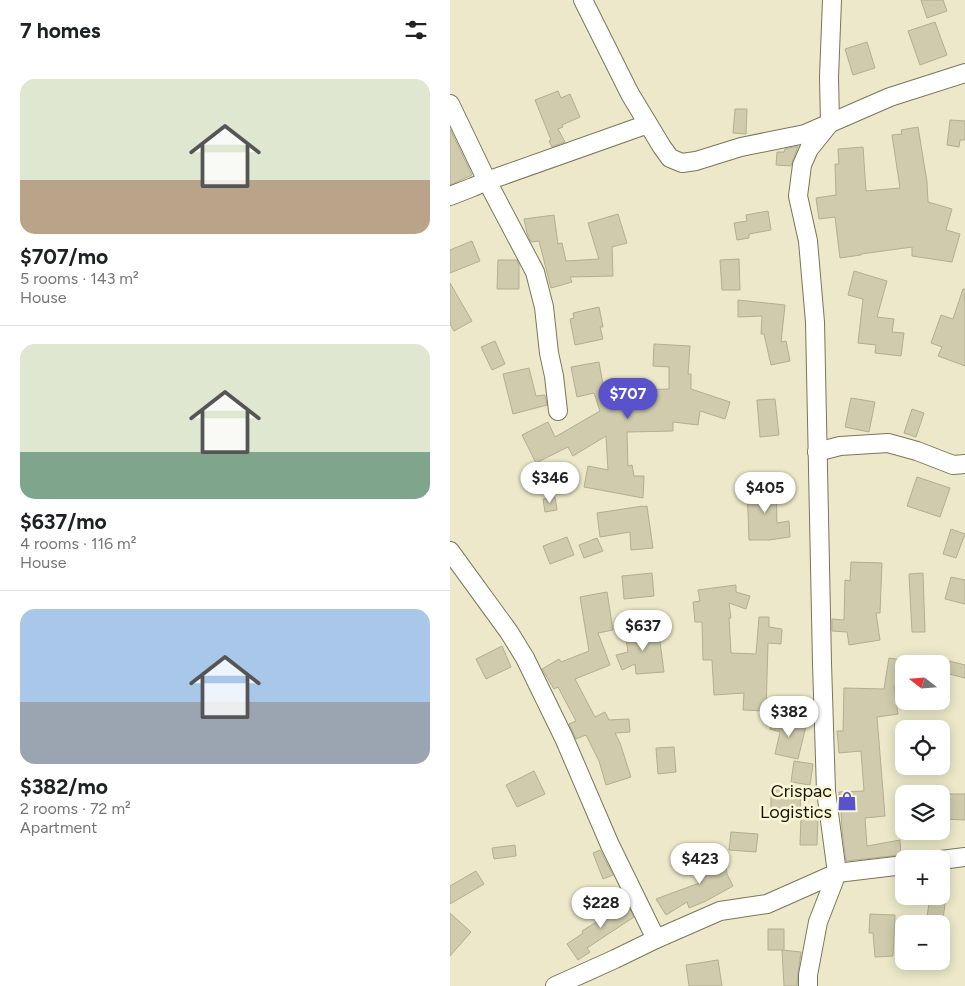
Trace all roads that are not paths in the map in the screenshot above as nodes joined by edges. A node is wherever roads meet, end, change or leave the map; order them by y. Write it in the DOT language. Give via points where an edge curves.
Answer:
graph roads {
  1 [pos="583,0"];
  2 [pos="832,0"];
  3 [pos="965,73"];
  4 [pos="450,104"];
  5 [pos="830,123"];
  6 [pos="648,124"];
  7 [pos="487,181"];
  8 [pos="450,196"];
  9 [pos="558,411"];
  10 [pos="817,452"];
  11 [pos="965,464"];
  12 [pos="450,551"];
  13 [pos="965,857"];
  14 [pos="950,859"];
  15 [pos="895,866"];
  16 [pos="837,873"];
  17 [pos="656,939"];
  18 [pos="555,986"];
  19 [pos="808,986"];
  1 -- 6 [label="street"];
  2 -- 5 [label="street" via="828,77"];
  3 -- 5 [label="street" via="890,97"];
  4 -- 7 [label="street"];
  5 -- 6 [label="street" via="805,134 682,162 670,158"];
  5 -- 10 [label="street" via="802,165 798,196 808,241 815,322"];
  6 -- 7 [label="street"];
  7 -- 8 [label="street"];
  7 -- 9 [label="street" via="535,272 544,308"];
  10 -- 11 [label="street" via="840,446 888,443 954,465"];
  10 -- 16 [label="street" via="826,791"];
  12 -- 17 [label="street" via="525,658"];
  13 -- 14 [label="street"];
  15 -- 16 [label="street"];
  16 -- 17 [label="street" via="767,904 720,911"];
  16 -- 19 [label="street" via="818,922"];
  17 -- 18 [label="street"];
}
